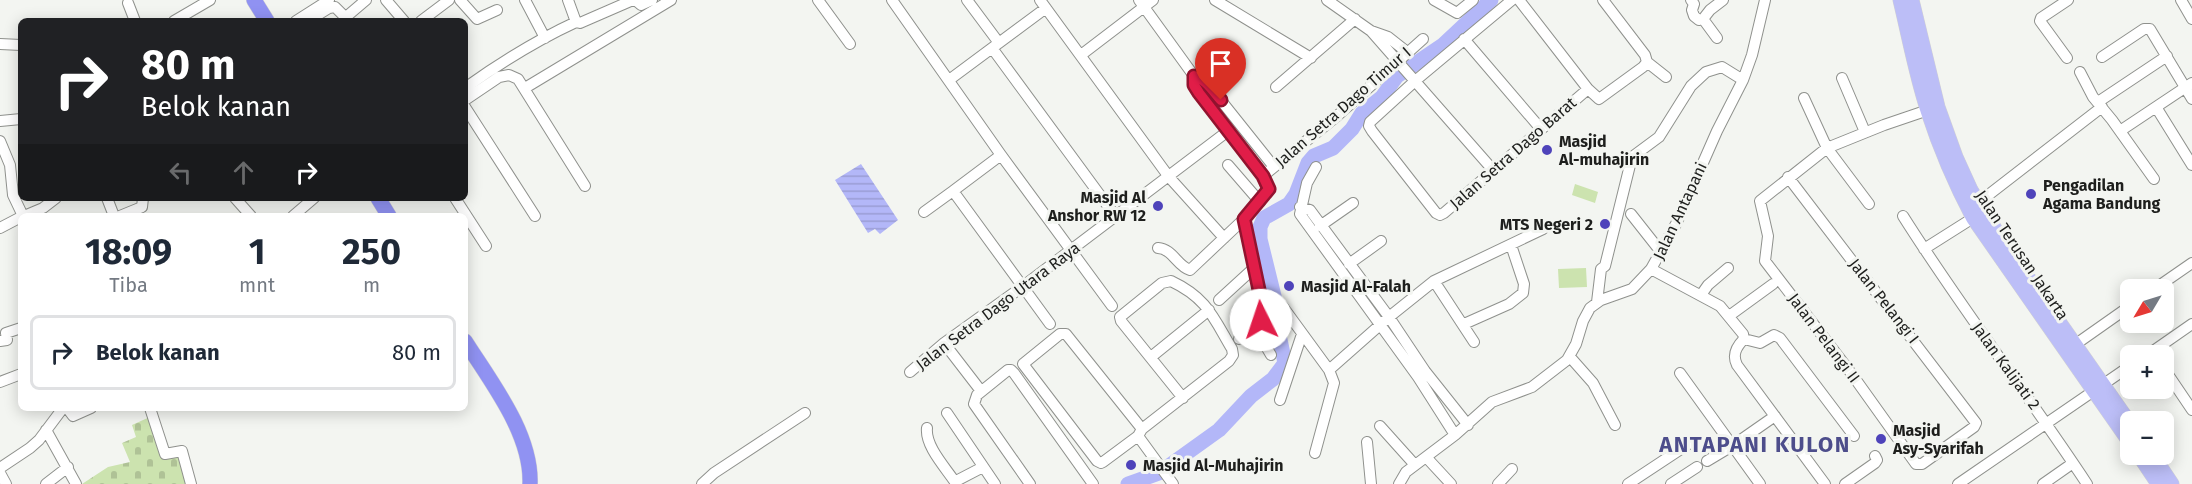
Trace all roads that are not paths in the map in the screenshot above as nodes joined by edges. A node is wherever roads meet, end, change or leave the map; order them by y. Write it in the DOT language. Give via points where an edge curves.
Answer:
graph roads {
  1 [pos="210,0"];
  2 [pos="254,0"];
  3 [pos="329,0"];
  4 [pos="366,0"];
  5 [pos="386,0"];
  6 [pos="449,0"];
  7 [pos="460,0"];
  8 [pos="525,0"];
  9 [pos="568,0"];
  10 [pos="634,0"];
  11 [pos="652,0"];
  12 [pos="671,0"];
  13 [pos="818,0"];
  14 [pos="892,0"];
  15 [pos="967,0"];
  16 [pos="1215,0"];
  17 [pos="1327,0"];
  18 [pos="1434,0"];
  19 [pos="1473,0"];
  20 [pos="1512,0"];
  21 [pos="1519,0"];
  22 [pos="1603,0"];
  23 [pos="1723,0"];
  24 [pos="1765,0"];
  25 [pos="1900,0"];
  26 [pos="1912,0"];
  27 [pos="2068,0"];
  28 [pos="2181,0"];
  29 [pos="1697,1"];
  30 [pos="1146,2"];
  31 [pos="128,3"];
  32 [pos="1043,4"];
  33 [pos="497,10"];
  34 [pos="134,18"];
  35 [pos="179,18"];
  36 [pos="265,18"];
  37 [pos="301,18"];
  38 [pos="313,18"];
  39 [pos="347,18"];
  40 [pos="349,18"];
  41 [pos="401,18"];
  42 [pos="425,18"];
  43 [pos="1355,19"];
  44 [pos="1703,19"];
  45 [pos="2192,19"];
  46 [pos="576,22"];
  47 [pos="1371,31"];
  48 [pos="545,38"];
  49 [pos="1717,38"];
  50 [pos="1423,39"];
  51 [pos="1464,39"];
  52 [pos="0,44"];
  53 [pos="850,44"];
  54 [pos="18,45"];
  55 [pos="996,45"];
  56 [pos="1407,52"];
  57 [pos="1081,55"];
  58 [pos="2167,56"];
  59 [pos="2102,57"];
  60 [pos="1311,58"];
  61 [pos="2067,58"];
  62 [pos="1399,63"];
  63 [pos="1645,64"];
  64 [pos="2080,72"];
  65 [pos="1194,76"];
  66 [pos="1666,77"];
  67 [pos="1842,78"];
  68 [pos="1412,79"];
  69 [pos="949,80"];
  70 [pos="1743,80"];
  71 [pos="468,86"];
  72 [pos="2189,86"];
  73 [pos="1276,87"];
  74 [pos="525,88"];
  75 [pos="1588,89"];
  76 [pos="468,98"];
  77 [pos="1804,98"];
  78 [pos="2192,99"];
  79 [pos="2099,105"];
  80 [pos="2156,107"];
  81 [pos="1933,109"];
  82 [pos="468,112"];
  83 [pos="18,119"];
  84 [pos="0,121"];
  85 [pos="1542,129"];
  86 [pos="1228,131"];
  87 [pos="2120,131"];
  88 [pos="1864,132"];
  89 [pos="0,141"];
  90 [pos="1827,148"];
  91 [pos="1001,155"];
  92 [pos="1228,165"];
  93 [pos="2192,165"];
  94 [pos="1274,167"];
  95 [pos="1316,167"];
  96 [pos="1493,170"];
  97 [pos="1263,176"];
  98 [pos="1169,177"];
  99 [pos="1788,177"];
  100 [pos="2154,179"];
  101 [pos="585,186"];
  102 [pos="953,191"];
  103 [pos="1982,200"];
  104 [pos="52,201"];
  105 [pos="143,201"];
  106 [pos="238,201"];
  107 [pos="310,201"];
  108 [pos="1260,202"];
  109 [pos="1353,203"];
  110 [pos="1869,204"];
  111 [pos="1300,207"];
  112 [pos="924,212"];
  113 [pos="22,213"];
  114 [pos="30,213"];
  115 [pos="127,213"];
  116 [pos="248,213"];
  117 [pos="296,213"];
  118 [pos="1631,214"];
  119 [pos="535,216"];
  120 [pos="1903,216"];
  121 [pos="1116,217"];
  122 [pos="468,218"];
  123 [pos="1973,218"];
  124 [pos="18,219"];
  125 [pos="1244,219"];
  126 [pos="1320,226"];
  127 [pos="0,228"];
  128 [pos="1544,229"];
  129 [pos="1224,238"];
  130 [pos="1381,241"];
  131 [pos="1511,245"];
  132 [pos="486,246"];
  133 [pos="1158,248"];
  134 [pos="1924,249"];
  135 [pos="1070,251"];
  136 [pos="1661,252"];
  137 [pos="2192,263"];
  138 [pos="1349,264"];
  139 [pos="1254,268"];
  140 [pos="1728,268"];
  141 [pos="1652,269"];
  142 [pos="2169,279"];
  143 [pos="1434,281"];
  144 [pos="1773,284"];
  145 [pos="1022,287"];
  146 [pos="1701,295"];
  147 [pos="1219,300"];
  148 [pos="1597,302"];
  149 [pos="1112,306"];
  150 [pos="1282,307"];
  151 [pos="1209,310"];
  152 [pos="2120,313"];
  153 [pos="1729,316"];
  154 [pos="1389,317"];
  155 [pos="1050,324"];
  156 [pos="1464,324"];
  157 [pos="2192,324"];
  158 [pos="1254,326"];
  159 [pos="1379,326"];
  160 [pos="18,329"];
  161 [pos="1302,334"];
  162 [pos="1239,339"];
  163 [pos="1744,339"];
  164 [pos="0,341"];
  165 [pos="1474,342"];
  166 [pos="944,343"];
  167 [pos="2076,344"];
  168 [pos="2164,345"];
  169 [pos="468,346"];
  170 [pos="1271,355"];
  171 [pos="1151,357"];
  172 [pos="1570,357"];
  173 [pos="1329,370"];
  174 [pos="910,372"];
  175 [pos="1680,373"];
  176 [pos="2120,373"];
  177 [pos="1421,374"];
  178 [pos="18,375"];
  179 [pos="2174,380"];
  180 [pos="0,382"];
  181 [pos="2099,388"];
  182 [pos="981,391"];
  183 [pos="1445,396"];
  184 [pos="2188,397"];
  185 [pos="1183,398"];
  186 [pos="1281,400"];
  187 [pos="1434,405"];
  188 [pos="2192,410"];
  189 [pos="62,411"];
  190 [pos="68,411"];
  191 [pos="84,411"];
  192 [pos="151,411"];
  193 [pos="2120,412"];
  194 [pos="805,413"];
  195 [pos="947,413"];
  196 [pos="1775,416"];
  197 [pos="2046,422"];
  198 [pos="1468,425"];
  199 [pos="1615,425"];
  200 [pos="2120,425"];
  201 [pos="1380,426"];
  202 [pos="927,428"];
  203 [pos="46,430"];
  204 [pos="1140,432"];
  205 [pos="1455,435"];
  206 [pos="1854,436"];
  207 [pos="1367,442"];
  208 [pos="1690,443"];
  209 [pos="1732,446"];
  210 [pos="1315,453"];
  211 [pos="1875,456"];
  212 [pos="1426,457"];
  213 [pos="2073,463"];
  214 [pos="1922,464"];
  215 [pos="1415,465"];
  216 [pos="2145,465"];
  217 [pos="2159,465"];
  218 [pos="68,467"];
  219 [pos="982,467"];
  220 [pos="0,468"];
  221 [pos="1512,469"];
  222 [pos="0,473"];
  223 [pos="1171,482"];
  224 [pos="955,483"];
  225 [pos="6,484"];
  226 [pos="46,484"];
  227 [pos="76,484"];
  228 [pos="191,484"];
  229 [pos="530,484"];
  230 [pos="702,484"];
  231 [pos="995,484"];
  232 [pos="1030,484"];
  233 [pos="1094,484"];
  234 [pos="1371,484"];
  235 [pos="1399,484"];
  236 [pos="1451,484"];
  237 [pos="1498,484"];
  238 [pos="1629,484"];
  239 [pos="1671,484"];
  240 [pos="1760,484"];
  241 [pos="1825,484"];
  242 [pos="1845,484"];
  243 [pos="1958,484"];
  244 [pos="2043,484"];
  245 [pos="2087,484"];
  246 [pos="2158,484"];
  247 [pos="2172,484"];
  1 -- 35 [label="street"];
  2 -- 36 [label="highway"];
  3 -- 37 [label="street"];
  4 -- 40 [label="street"];
  5 -- 41 [label="street"];
  6 -- 42 [label="street"];
  7 -- 33 [label="street" via="477,19"];
  8 -- 48 [label="street"];
  9 -- 46 [label="street"];
  10 -- 11 [label="street" via="641,5"];
  10 -- 46 [label="street"];
  12 -- 74 [label="street"];
  13 -- 53 [label="street"];
  14 -- 69 [label="street"];
  15 -- 55 [label="street"];
  16 -- 60 [label="street"];
  17 -- 43 [label="street"];
  18 -- 19 [label="street" via="1457,13"];
  20 -- 51 [label="street"];
  21 -- 75 [label="street"];
  22 -- 63 [label="street" via="1645,56"];
  23 -- 44 [label="street"];
  24 -- 70 [label="street, Jalan Antapani"];
  25 -- 81 [label="main road, Jalan Terusan Jakarta"];
  26 -- 81 [label="main road, Jalan Terusan Jakarta"];
  27 -- 61 [label="street" via="2040,21"];
  28 -- 45 [label="street"];
  29 -- 44 [label="street" via="1692,10 1694,16"];
  30 -- 57 [label="street"];
  30 -- 65 [label="street"];
  31 -- 34 [label="street"];
  32 -- 55 [label="street"];
  32 -- 57 [label="street"];
  38 -- 39 [label="street" via="334,7"];
  43 -- 47 [label="street"];
  43 -- 60 [label="street"];
  44 -- 49 [label="street"];
  46 -- 48 [label="street"];
  47 -- 56 [label="street" via="1388,37"];
  47 -- 62 [label="street"];
  48 -- 71 [label="street"];
  50 -- 56 [label="street, Jalan Setra Dago Timur I"];
  51 -- 68 [label="street"];
  51 -- 85 [label="street"];
  52 -- 54 [label="street"];
  55 -- 69 [label="street"];
  55 -- 121 [label="street"];
  56 -- 62 [label="street, Jalan Setra Dago Timur I"];
  57 -- 98 [label="street"];
  58 -- 59 [label="street" via="2151,31 2144,29"];
  58 -- 72 [label="street"];
  58 -- 79 [label="street"];
  60 -- 73 [label="street"];
  62 -- 68 [label="street"];
  62 -- 94 [label="street, Jalan Setra Dago Timur I"];
  63 -- 66 [label="street"];
  63 -- 75 [label="street, Jalan Setra Dago Barat" via="1604,97 1599,99"];
  64 -- 79 [label="street"];
  65 -- 86 [label="street" via="1194,85"];
  65 -- 94 [label="street" via="1207,84"];
  67 -- 88 [label="street"];
  68 -- 96 [label="street"];
  68 -- 96 [label="street, Jalan Setra Dago Barat" via="1369,126 1436,213 1440,215"];
  69 -- 91 [label="street"];
  70 -- 136 [label="street, Jalan Antapani"];
  70 -- 148 [label="street" via="1722,67 1706,72 1690,86 1659,137 1632,157 1605,266 1601,269"];
  72 -- 78 [label="street"];
  72 -- 80 [label="street"];
  74 -- 76 [label="street" via="509,75"];
  74 -- 101 [label="street"];
  75 -- 85 [label="street, Jalan Setra Dago Barat"];
  77 -- 90 [label="street"];
  79 -- 87 [label="street"];
  79 -- 103 [label="street"];
  80 -- 87 [label="street"];
  80 -- 93 [label="street"];
  81 -- 88 [label="street"];
  81 -- 103 [label="main road, Jalan Terusan Jakarta"];
  81 -- 123 [label="main road, Jalan Terusan Jakarta" via="1945,161"];
  82 -- 119 [label="street"];
  83 -- 84 [label="street"];
  85 -- 96 [label="street, Jalan Setra Dago Barat"];
  86 -- 97 [label="street"];
  86 -- 98 [label="street, Jalan Setra Dago Utara Raya"];
  87 -- 100 [label="street"];
  88 -- 90 [label="street"];
  89 -- 113 [label="street" via="11,170 13,195"];
  90 -- 99 [label="street"];
  90 -- 110 [label="street"];
  91 -- 102 [label="street"];
  91 -- 135 [label="street"];
  92 -- 108 [label="street"];
  94 -- 97 [label="street, Jalan Setra Dago Timur I"];
  95 -- 111 [label="street"];
  97 -- 108 [label="street" via="1269,190"];
  98 -- 121 [label="street, Jalan Setra Dago Utara Raya"];
  98 -- 129 [label="street"];
  99 -- 214 [label="street, Jalan Pelangi II" via="1761,198 1768,236 1765,261 1916,464"];
  99 -- 214 [label="street, Jalan Pelangi I" via="1976,423"];
  102 -- 112 [label="street"];
  102 -- 145 [label="street"];
  103 -- 167 [label="main road, Jalan Terusan Jakarta" via="2002,240"];
  104 -- 114 [label="street"];
  105 -- 115 [label="street" via="142,207"];
  106 -- 116 [label="street"];
  107 -- 117 [label="street"];
  108 -- 125 [label="street"];
  109 -- 126 [label="street"];
  111 -- 126 [label="street" via="1310,210"];
  111 -- 159 [label="street" via="1302,219"];
  118 -- 136 [label="street"];
  120 -- 134 [label="street, Jalan Kalijati 2"];
  121 -- 135 [label="street, Jalan Setra Dago Utara Raya"];
  122 -- 132 [label="street"];
  123 -- 134 [label="street"];
  123 -- 181 [label="main road, Jalan Terusan Jakarta"];
  124 -- 127 [label="street"];
  125 -- 129 [label="street"];
  125 -- 139 [label="street"];
  126 -- 138 [label="street"];
  128 -- 131 [label="street"];
  129 -- 133 [label="street" via="1190,270"];
  130 -- 138 [label="street"];
  131 -- 143 [label="street"];
  131 -- 156 [label="street" via="1524,284 1523,293 1509,304"];
  134 -- 197 [label="street, Jalan Kalijati 2"];
  135 -- 145 [label="street, Jalan Setra Dago Utara Raya"];
  135 -- 149 [label="street"];
  136 -- 141 [label="street, Jalan Antapani"];
  137 -- 142 [label="street"];
  138 -- 154 [label="street"];
  139 -- 147 [label="street"];
  139 -- 158 [label="street" via="1262,304 1261,320"];
  140 -- 146 [label="street"];
  141 -- 146 [label="street"];
  141 -- 148 [label="street, Jalan Antapani" via="1628,291"];
  143 -- 154 [label="street"];
  143 -- 156 [label="street"];
  144 -- 153 [label="street"];
  145 -- 155 [label="street"];
  145 -- 166 [label="street, Jalan Setra Dago Utara Raya"];
  146 -- 153 [label="street"];
  148 -- 172 [label="street" via="1587,312"];
  150 -- 161 [label="street"];
  151 -- 171 [label="street"];
  151 -- 171 [label="street" via="1190,290 1167,281 1123,314 1121,321"];
  151 -- 185 [label="street" via="1233,355"];
  152 -- 167 [label="street"];
  153 -- 163 [label="street"];
  154 -- 159 [label="street"];
  154 -- 177 [label="street"];
  156 -- 165 [label="street"];
  157 -- 168 [label="street"];
  158 -- 162 [label="street"];
  158 -- 170 [label="street"];
  159 -- 173 [label="street"];
  159 -- 177 [label="street"];
  160 -- 164 [label="street" via="6,333 7,340"];
  161 -- 173 [label="street"];
  161 -- 186 [label="street"];
  163 -- 196 [label="street" via="1735,351 1735,362"];
  163 -- 206 [label="street" via="1760,343 1774,335 1780,338"];
  166 -- 174 [label="street, Jalan Setra Dago Utara Raya"];
  166 -- 182 [label="street"];
  167 -- 181 [label="main road, Jalan Terusan Jakarta"];
  169 -- 229 [label="highway" via="522,437 529,460"];
  171 -- 185 [label="street"];
  172 -- 198 [label="street" via="1532,387 1492,402"];
  172 -- 199 [label="street" via="1593,383"];
  173 -- 210 [label="street" via="1334,387"];
  175 -- 209 [label="street"];
  176 -- 181 [label="street"];
  177 -- 183 [label="street"];
  177 -- 187 [label="street"];
  178 -- 180 [label="street"];
  179 -- 184 [label="street"];
  181 -- 193 [label="main road, Jalan Terusan Jakarta"];
  181 -- 197 [label="street"];
  181 -- 200 [label="main road, Jalan Terusan Jakarta"];
  182 -- 232 [label="street" via="975,407"];
  182 -- 233 [label="street" via="1011,370"];
  183 -- 187 [label="street"];
  183 -- 198 [label="street"];
  184 -- 188 [label="street"];
  185 -- 204 [label="street"];
  187 -- 205 [label="street"];
  189 -- 203 [label="street"];
  190 -- 191 [label="street" via="73,416"];
  192 -- 228 [label="street" via="165,454 182,451"];
  194 -- 230 [label="street"];
  195 -- 219 [label="street"];
  196 -- 209 [label="street"];
  196 -- 241 [label="street"];
  197 -- 213 [label="street, Jalan Kalijati 2"];
  197 -- 243 [label="street"];
  198 -- 205 [label="street"];
  201 -- 215 [label="street"];
  202 -- 224 [label="street" via="927,437"];
  203 -- 218 [label="street"];
  203 -- 220 [label="street" via="30,448"];
  204 -- 204 [label="street" via="1066,334 1060,334 1023,364 1097,461 1103,462"];
  204 -- 223 [label="street"];
  205 -- 212 [label="street"];
  207 -- 234 [label="street"];
  208 -- 238 [label="street"];
  209 -- 239 [label="street"];
  209 -- 240 [label="street"];
  211 -- 242 [label="street" via="1875,462"];
  212 -- 215 [label="street"];
  212 -- 236 [label="street"];
  213 -- 244 [label="street"];
  213 -- 245 [label="street, Jalan Kalijati 2"];
  215 -- 235 [label="street"];
  216 -- 246 [label="main road"];
  217 -- 247 [label="main road"];
  218 -- 226 [label="street"];
  218 -- 227 [label="street"];
  219 -- 224 [label="street"];
  219 -- 231 [label="street"];
  221 -- 237 [label="street"];
  222 -- 225 [label="street"];
}
